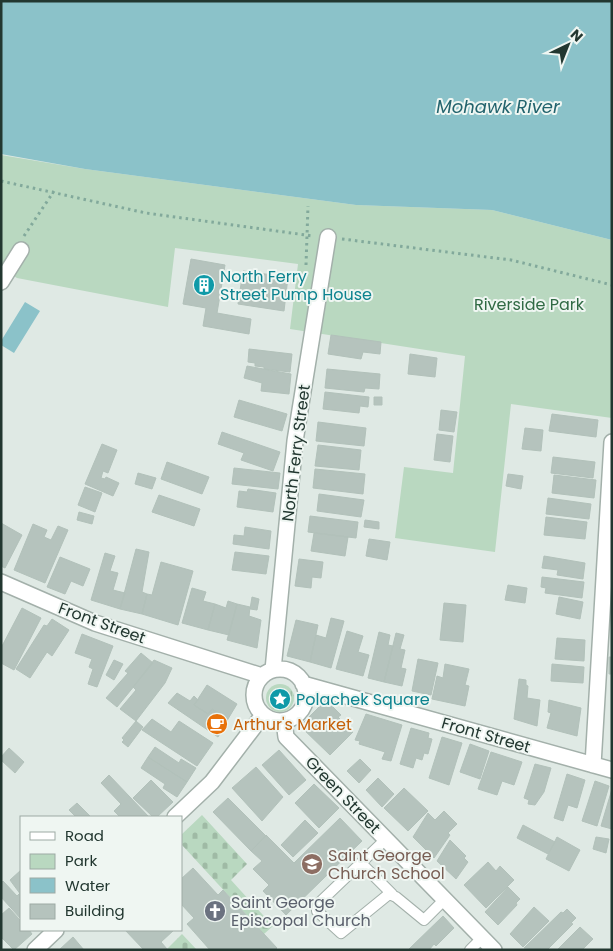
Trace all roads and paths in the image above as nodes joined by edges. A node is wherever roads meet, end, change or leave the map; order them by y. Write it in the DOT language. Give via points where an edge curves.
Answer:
graph roads {
  1 [pos="1,181"];
  2 [pos="54,191"];
  3 [pos="328,237"];
  4 [pos="21,250"];
  5 [pos="1,282"];
  6 [pos="612,285"];
  7 [pos="612,442"];
  8 [pos="1,582"];
  9 [pos="267,673"];
  10 [pos="303,684"];
  11 [pos="264,716"];
  12 [pos="284,721"];
  13 [pos="593,765"];
  14 [pos="612,770"];
  15 [pos="176,816"];
  16 [pos="386,839"];
  17 [pos="360,863"];
  18 [pos="392,894"];
  19 [pos="445,899"];
  20 [pos="55,931"];
  21 [pos="482,938"];
  22 [pos="35,950"];
  23 [pos="470,950"];
  24 [pos="494,950"];
  1 -- 2 [label="path"];
  2 -- 3 [label="path" via="146,212"];
  2 -- 4 [label="path" via="24,235"];
  3 -- 6 [label="path" via="511,260"];
  3 -- 9 [label="street, North Ferry Street" via="295,441"];
  4 -- 5 [label="street"];
  7 -- 13 [label="street"];
  8 -- 9 [label="street, Front Street" via="95,623"];
  9 -- 10 [label="street, Front Street" via="291,671"];
  9 -- 11 [label="street" via="254,692 254,701"];
  10 -- 12 [label="street" via="303,707 298,714"];
  10 -- 13 [label="street, Front Street"];
  11 -- 12 [label="street"];
  11 -- 15 [label="street" via="212,782"];
  12 -- 16 [label="street, Green Street" via="286,737"];
  13 -- 14 [label="street, Front Street"];
  16 -- 17 [label="lane"];
  16 -- 19 [label="street, Green Street"];
  17 -- 18 [label="lane"];
  17 -- 18 [label="lane" via="318,904 317,911 322,917 338,932 346,932"];
  18 -- 19 [label="lane" via="424,920"];
  19 -- 21 [label="street, Green Street"];
  20 -- 22 [label="street"];
  21 -- 23 [label="lane"];
  21 -- 24 [label="street, Green Street"];
}
